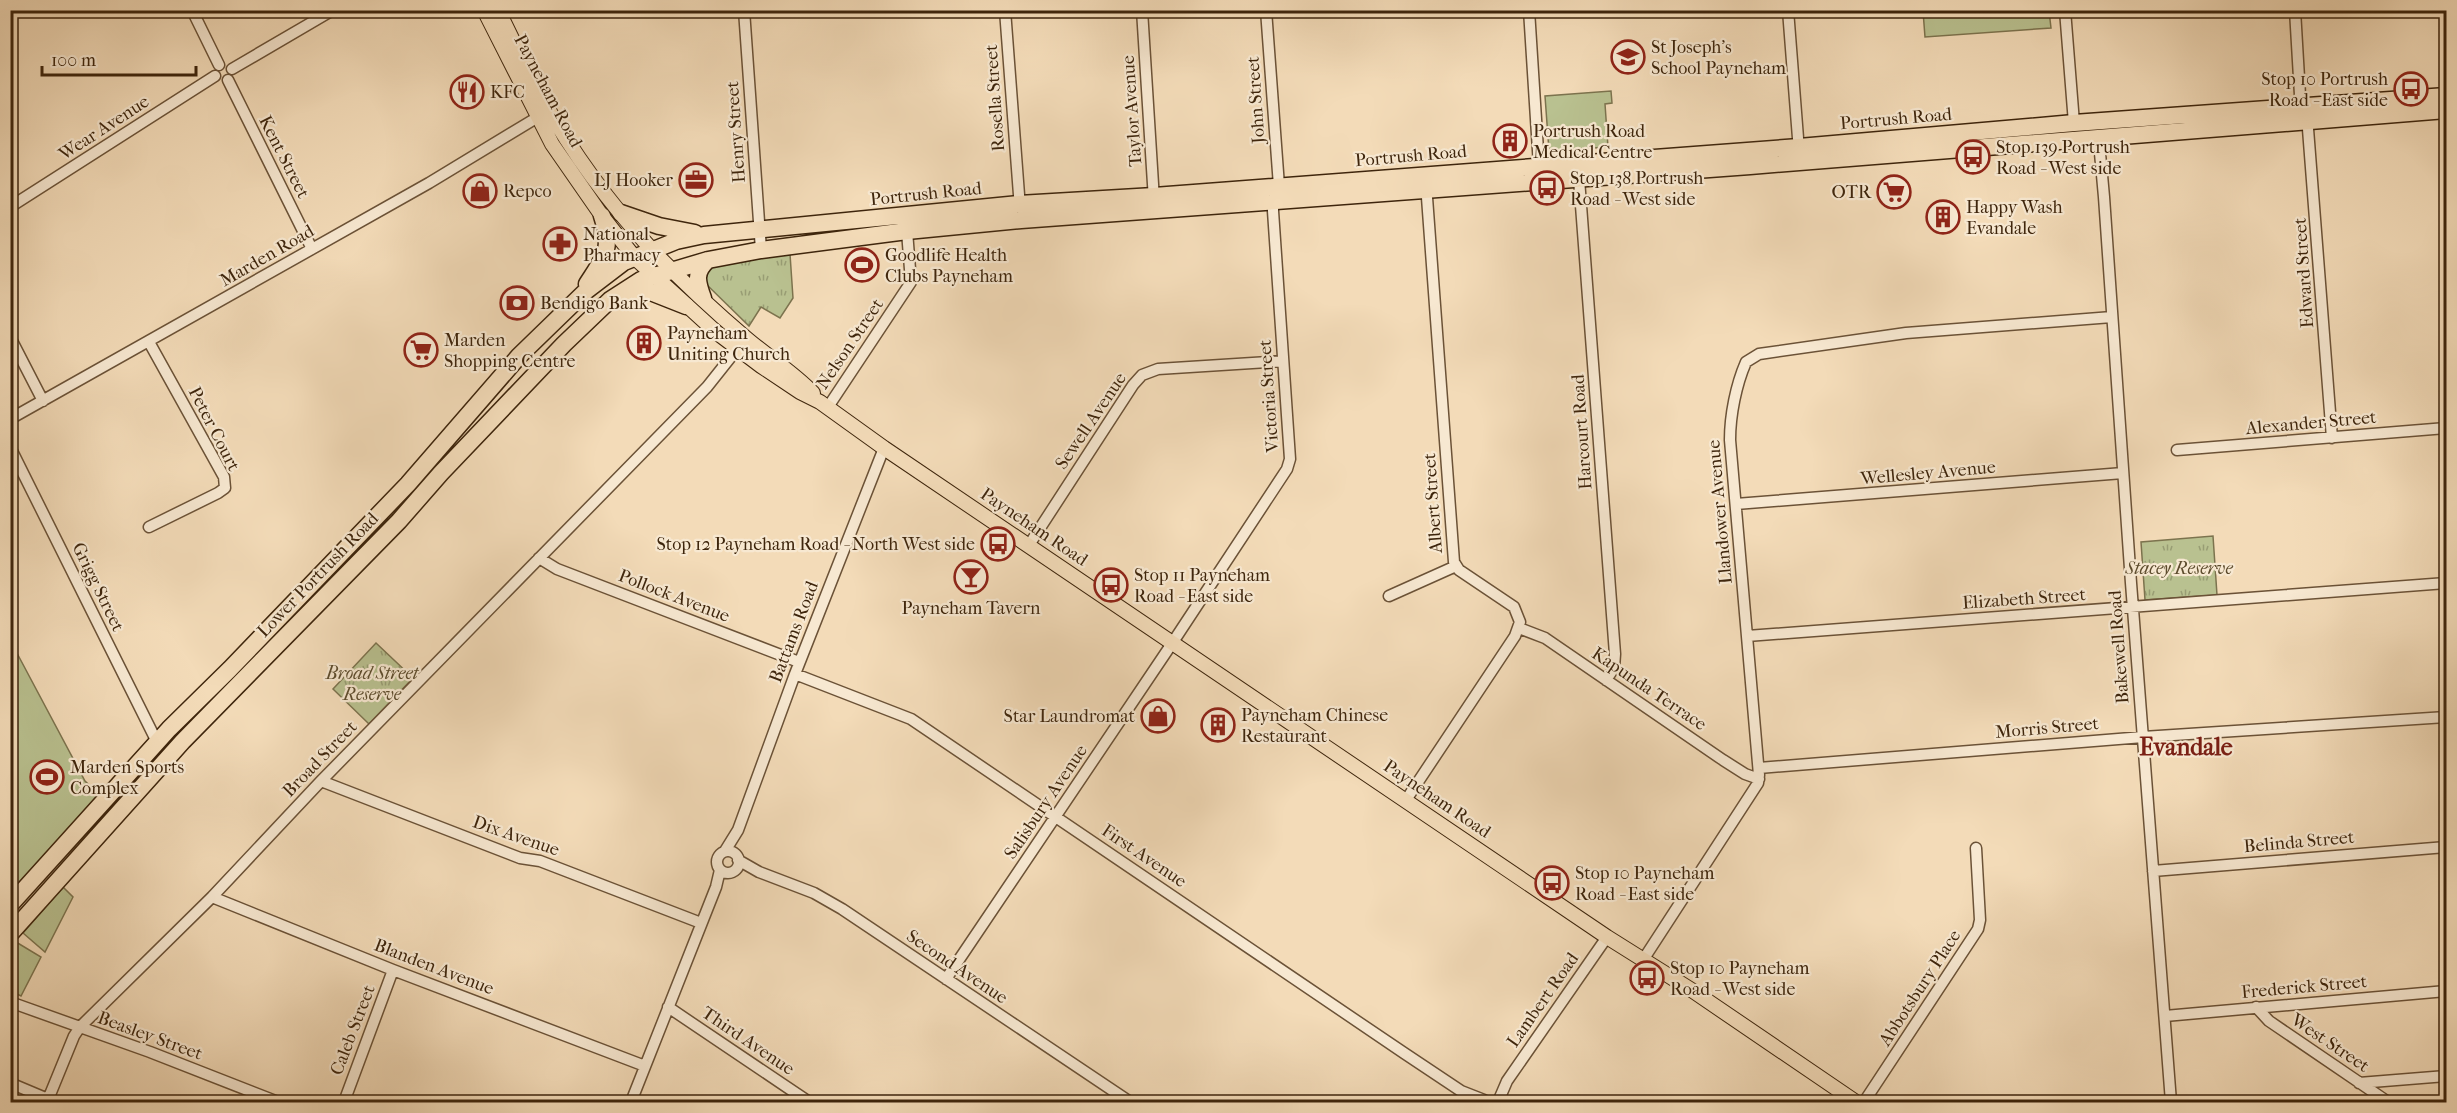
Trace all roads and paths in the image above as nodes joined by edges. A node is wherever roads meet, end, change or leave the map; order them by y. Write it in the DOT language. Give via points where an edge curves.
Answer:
graph roads {
  1 [pos="192,10"];
  2 [pos="333,10"];
  3 [pos="484,10"];
  4 [pos="498,10"];
  5 [pos="744,10"];
  6 [pos="1005,10"];
  7 [pos="1142,10"];
  8 [pos="1266,10"];
  9 [pos="1529,10"];
  10 [pos="1788,10"];
  11 [pos="2064,10"];
  12 [pos="2295,10"];
  13 [pos="219,65"];
  14 [pos="232,69"];
  15 [pos="215,76"];
  16 [pos="228,80"];
  17 [pos="2446,96"];
  18 [pos="2446,110"];
  19 [pos="2304,114"];
  20 [pos="538,117"];
  21 [pos="2074,123"];
  22 [pos="2101,142"];
  23 [pos="2045,143"];
  24 [pos="1800,155"];
  25 [pos="1539,166"];
  26 [pos="1579,179"];
  27 [pos="1426,182"];
  28 [pos="1276,194"];
  29 [pos="1154,203"];
  30 [pos="10,207"];
  31 [pos="1020,212"];
  32 [pos="621,213"];
  33 [pos="602,216"];
  34 [pos="759,230"];
  35 [pos="907,231"];
  36 [pos="704,235"];
  37 [pos="312,249"];
  38 [pos="761,250"];
  39 [pos="653,251"];
  40 [pos="635,258"];
  41 [pos="708,260"];
  42 [pos="673,270"];
  43 [pos="654,276"];
  44 [pos="618,294"];
  45 [pos="702,298"];
  46 [pos="574,302"];
  47 [pos="686,306"];
  48 [pos="2112,317"];
  49 [pos="10,337"];
  50 [pos="149,342"];
  51 [pos="738,348"];
  52 [pos="1283,361"];
  53 [pos="43,401"];
  54 [pos="824,404"];
  55 [pos="10,419"];
  56 [pos="2446,428"];
  57 [pos="2332,438"];
  58 [pos="10,447"];
  59 [pos="884,448"];
  60 [pos="2177,450"];
  61 [pos="441,473"];
  62 [pos="2123,473"];
  63 [pos="408,484"];
  64 [pos="1736,504"];
  65 [pos="399,521"];
  66 [pos="149,527"];
  67 [pos="1029,545"];
  68 [pos="539,558"];
  69 [pos="1456,566"];
  70 [pos="2446,584"];
  71 [pos="1389,596"];
  72 [pos="2133,607"];
  73 [pos="1519,628"];
  74 [pos="1747,636"];
  75 [pos="1173,642"];
  76 [pos="799,662"];
  77 [pos="795,674"];
  78 [pos="1606,680"];
  79 [pos="2446,717"];
  80 [pos="187,737"];
  81 [pos="2143,737"];
  82 [pos="157,742"];
  83 [pos="1759,773"];
  84 [pos="153,774"];
  85 [pos="321,781"];
  86 [pos="1406,800"];
  87 [pos="1055,817"];
  88 [pos="738,830"];
  89 [pos="2446,847"];
  90 [pos="1976,848"];
  91 [pos="725,851"];
  92 [pos="732,866"];
  93 [pos="2154,871"];
  94 [pos="212,897"];
  95 [pos="10,905"];
  96 [pos="701,924"];
  97 [pos="12,931"];
  98 [pos="1606,937"];
  99 [pos="1643,960"];
  100 [pos="393,970"];
  101 [pos="946,979"];
  102 [pos="2446,991"];
  103 [pos="10,1002"];
  104 [pos="668,1007"];
  105 [pos="2256,1008"];
  106 [pos="2165,1016"];
  107 [pos="81,1027"];
  108 [pos="645,1066"];
  109 [pos="2446,1076"];
  110 [pos="1507,1081"];
  111 [pos="10,1083"];
  112 [pos="2359,1083"];
  113 [pos="1461,1091"];
  114 [pos="48,1101"];
  115 [pos="1486,1101"];
  116 [pos="278,1102"];
  117 [pos="344,1102"];
  118 [pos="631,1102"];
  119 [pos="809,1102"];
  120 [pos="1130,1102"];
  121 [pos="1471,1102"];
  122 [pos="1498,1102"];
  123 [pos="1856,1102"];
  124 [pos="1864,1102"];
  125 [pos="2171,1102"];
  126 [pos="2388,1102"];
  1 -- 13 [label="street"];
  2 -- 14 [label="street"];
  3 -- 20 [label="main road, Payneham Road"];
  4 -- 32 [label="main road, Payneham Road" via="543,101"];
  5 -- 34 [label="street, Henry Street"];
  6 -- 31 [label="street, Rosella Street"];
  7 -- 29 [label="street, Taylor Avenue"];
  8 -- 28 [label="street, John Street"];
  9 -- 25 [label="street"];
  10 -- 24 [label="street"];
  11 -- 21 [label="street"];
  12 -- 19 [label="street, Edward Street"];
  13 -- 14 [label="street" via="227,64"];
  13 -- 15 [label="street"];
  14 -- 16 [label="street"];
  15 -- 16 [label="street" via="220,81"];
  15 -- 30 [label="street, Wear Avenue"];
  16 -- 37 [label="street, Kent Street"];
  17 -- 19 [label="highway, Portrush Road"];
  18 -- 19 [label="highway, Portrush Road"];
  19 -- 21 [label="highway, Portrush Road"];
  19 -- 22 [label="highway, Portrush Road"];
  19 -- 57 [label="street, Edward Street"];
  20 -- 33 [label="main road, Payneham Road"];
  20 -- 37 [label="street, Marden Road"];
  21 -- 22 [label="highway"];
  21 -- 23 [label="highway"];
  21 -- 24 [label="highway, Portrush Road"];
  22 -- 23 [label="highway, Portrush Road"];
  22 -- 48 [label="street, Bakewell Road"];
  23 -- 24 [label="highway, Portrush Road"];
  24 -- 25 [label="highway, Portrush Road"];
  24 -- 26 [label="highway, Portrush Road"];
  25 -- 27 [label="highway, Portrush Road"];
  26 -- 27 [label="highway, Portrush Road"];
  26 -- 78 [label="street, Harcourt Road" via="1615,654 1614,668"];
  27 -- 28 [label="highway, Portrush Road"];
  27 -- 69 [label="street, Albert Street"];
  28 -- 29 [label="highway, Portrush Road"];
  28 -- 52 [label="street, Victoria Street"];
  29 -- 31 [label="highway, Portrush Road"];
  31 -- 34 [label="highway, Portrush Road"];
  31 -- 35 [label="highway, Portrush Road"];
  32 -- 36 [label="highway"];
  32 -- 39 [label="main road, Payneham Road"];
  33 -- 40 [label="main road, Payneham Road"];
  33 -- 46 [label="highway" via="608,242 599,264"];
  34 -- 36 [label="highway, Portrush Road"];
  34 -- 38 [label="street, Henry Street"];
  35 -- 38 [label="highway, Portrush Road"];
  35 -- 54 [label="street, Nelson Street" via="910,282"];
  36 -- 39 [label="highway, Portrush Road"];
  37 -- 50 [label="street, Marden Road"];
  38 -- 41 [label="highway, Portrush Road"];
  39 -- 40 [label="highway, Portrush Road"];
  39 -- 42 [label="main road, Payneham Road"];
  40 -- 43 [label="main road, Payneham Road"];
  40 -- 46 [label="highway, Lower Portrush Road" via="610,271"];
  41 -- 42 [label="highway, Portrush Road"];
  41 -- 45 [label="highway" via="698,274"];
  42 -- 43 [label="highway, Lower Portrush Road"];
  42 -- 45 [label="main road, Payneham Road"];
  43 -- 44 [label="highway, Lower Portrush Road"];
  43 -- 47 [label="main road, Payneham Road"];
  44 -- 47 [label="highway" via="648,291"];
  44 -- 61 [label="highway, Lower Portrush Road" via="520,388"];
  45 -- 54 [label="main road, Payneham Road"];
  46 -- 63 [label="highway, Lower Portrush Road" via="519,356"];
  47 -- 51 [label="main road, Payneham Road"];
  48 -- 62 [label="street, Bakewell Road"];
  48 -- 64 [label="street, Llandower Avenue" via="1906,333 1752,357 1742,370 1730,427"];
  49 -- 53 [label="street"];
  50 -- 53 [label="street, Marden Road"];
  50 -- 66 [label="street, Peter Court" via="224,477 225,488"];
  51 -- 54 [label="main road, Payneham Road" via="800,392"];
  51 -- 68 [label="street, Broad Street" via="707,387"];
  52 -- 67 [label="street, Sewell Avenue" via="1158,369 1142,375"];
  52 -- 75 [label="street, Victoria Street" via="1289,464"];
  53 -- 55 [label="street, Marden Road"];
  54 -- 59 [label="main road, Payneham Road"];
  56 -- 57 [label="street, Alexander Street"];
  57 -- 60 [label="street, Alexander Street"];
  58 -- 82 [label="street, Grigg Street"];
  59 -- 67 [label="main road, Payneham Road"];
  59 -- 76 [label="street, Battams Road"];
  61 -- 63 [label="highway"];
  61 -- 65 [label="highway, Lower Portrush Road"];
  62 -- 64 [label="street, Wellesley Avenue"];
  62 -- 72 [label="street, Bakewell Road"];
  63 -- 65 [label="highway"];
  63 -- 82 [label="highway, Lower Portrush Road"];
  64 -- 74 [label="street, Llandower Avenue"];
  65 -- 80 [label="highway, Lower Portrush Road"];
  67 -- 75 [label="main road, Payneham Road"];
  68 -- 76 [label="street, Pollock Avenue" via="557,569"];
  68 -- 85 [label="street, Broad Street"];
  69 -- 71 [label="street"];
  69 -- 73 [label="street, Albert Street" via="1514,606"];
  70 -- 72 [label="street, Elizabeth Street"];
  72 -- 74 [label="street, Elizabeth Street"];
  72 -- 81 [label="street, Bakewell Road"];
  73 -- 78 [label="street, Kapunda Terrace" via="1545,638"];
  73 -- 86 [label="street"];
  74 -- 83 [label="street, Llandower Avenue"];
  75 -- 86 [label="main road, Payneham Road"];
  75 -- 87 [label="street, Salisbury Avenue"];
  76 -- 77 [label="street, Battams Road"];
  77 -- 87 [label="street, First Avenue" via="904,715"];
  77 -- 88 [label="street, Battams Road"];
  78 -- 83 [label="street, Kapunda Terrace" via="1744,774"];
  79 -- 81 [label="street, Morris Street"];
  80 -- 82 [label="highway"];
  80 -- 84 [label="highway, Lower Portrush Road"];
  81 -- 83 [label="street, Morris Street"];
  81 -- 93 [label="street, Bakewell Road"];
  82 -- 84 [label="highway"];
  82 -- 95 [label="highway, Lower Portrush Road"];
  83 -- 99 [label="street" via="1756,789"];
  84 -- 97 [label="highway, Lower Portrush Road"];
  85 -- 94 [label="street, Broad Street"];
  85 -- 96 [label="street, Dix Avenue"];
  86 -- 98 [label="main road, Payneham Road"];
  87 -- 101 [label="street, Salisbury Avenue"];
  87 -- 113 [label="street, First Avenue"];
  88 -- 91 [label="street, Battams Road"];
  88 -- 92 [label="street, Battams Road"];
  89 -- 93 [label="street, Belinda Street"];
  90 -- 124 [label="street, Abbotsbury Place" via="1980,925"];
  91 -- 92 [label="street, Second Avenue" via="732,851"];
  91 -- 92 [label="street, Battams Road" via="717,862"];
  92 -- 96 [label="street" via="716,887"];
  92 -- 101 [label="street, Second Avenue" via="814,893"];
  93 -- 106 [label="street, Bakewell Road"];
  94 -- 100 [label="street, Blanden Avenue"];
  94 -- 107 [label="street, Broad Street"];
  96 -- 104 [label="street"];
  98 -- 99 [label="main road, Payneham Road"];
  98 -- 110 [label="street, Lambert Road"];
  99 -- 123 [label="main road, Payneham Road"];
  100 -- 108 [label="street, Blanden Avenue"];
  100 -- 117 [label="street, Caleb Street"];
  101 -- 120 [label="street, Second Avenue"];
  102 -- 105 [label="street, Frederick Street"];
  103 -- 107 [label="street, Beasley Street"];
  104 -- 108 [label="street"];
  104 -- 119 [label="street, Third Avenue"];
  105 -- 106 [label="street, Frederick Street"];
  105 -- 112 [label="street, West Street"];
  106 -- 125 [label="street, Bakewell Road"];
  107 -- 114 [label="street, Broad Street"];
  107 -- 116 [label="street, Beasley Street"];
  108 -- 118 [label="street"];
  109 -- 112 [label="street"];
  110 -- 115 [label="street, Lambert Road"];
  110 -- 122 [label="street, Lambert Road"];
  111 -- 114 [label="street"];
  112 -- 126 [label="street, West Street"];
  113 -- 115 [label="street, First Avenue"];
  113 -- 121 [label="street, First Avenue"];
}
